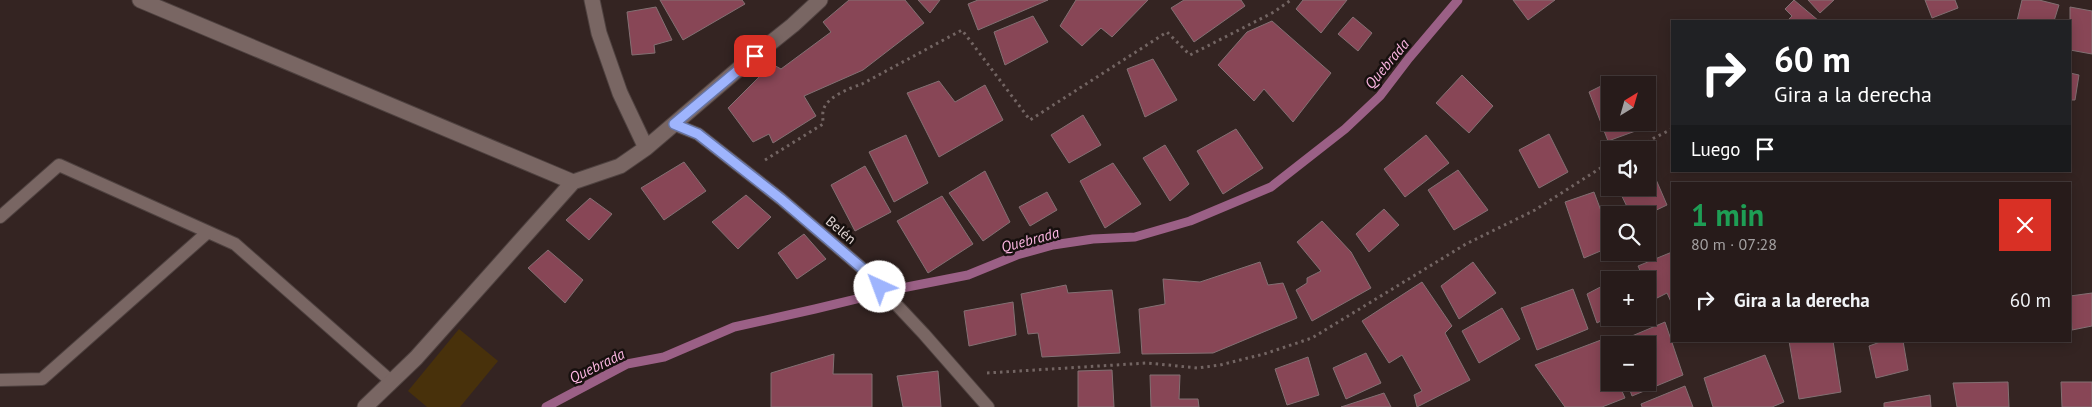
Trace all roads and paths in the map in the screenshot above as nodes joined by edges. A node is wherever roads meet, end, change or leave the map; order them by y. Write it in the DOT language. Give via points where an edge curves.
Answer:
graph roads {
  1 [pos="140,0"];
  2 [pos="592,0"];
  3 [pos="820,0"];
  4 [pos="1291,0"];
  5 [pos="674,124"];
  6 [pos="1671,130"];
  7 [pos="1651,141"];
  8 [pos="646,148"];
  9 [pos="1601,168"];
  10 [pos="746,172"];
  11 [pos="573,182"];
  12 [pos="0,217"];
  13 [pos="208,232"];
  14 [pos="959,374"];
  15 [pos="0,380"];
  16 [pos="392,382"];
  17 [pos="365,407"];
  18 [pos="988,407"];
  1 -- 11 [label="street"];
  2 -- 8 [label="street" via="599,32 620,93"];
  3 -- 5 [label="street"];
  4 -- 10 [label="path" via="1190,55 1167,32 1030,120 962,30 827,103 823,110 823,124"];
  5 -- 8 [label="street"];
  5 -- 10 [label="lane, Belén" via="698,134"];
  6 -- 7 [label="path"];
  8 -- 11 [label="street" via="620,166"];
  9 -- 14 [label="path" via="1535,210 1466,244 1312,338 1264,354 1220,366 1198,368 1147,363"];
  10 -- 14 [label="lane, Belén" via="870,277"];
  11 -- 16 [label="street"];
  12 -- 13 [label="lane" via="58,165"];
  13 -- 15 [label="lane" via="42,379"];
  13 -- 16 [label="lane" via="235,244"];
  14 -- 18 [label="lane, Belén"];
  16 -- 17 [label="street"];
}
